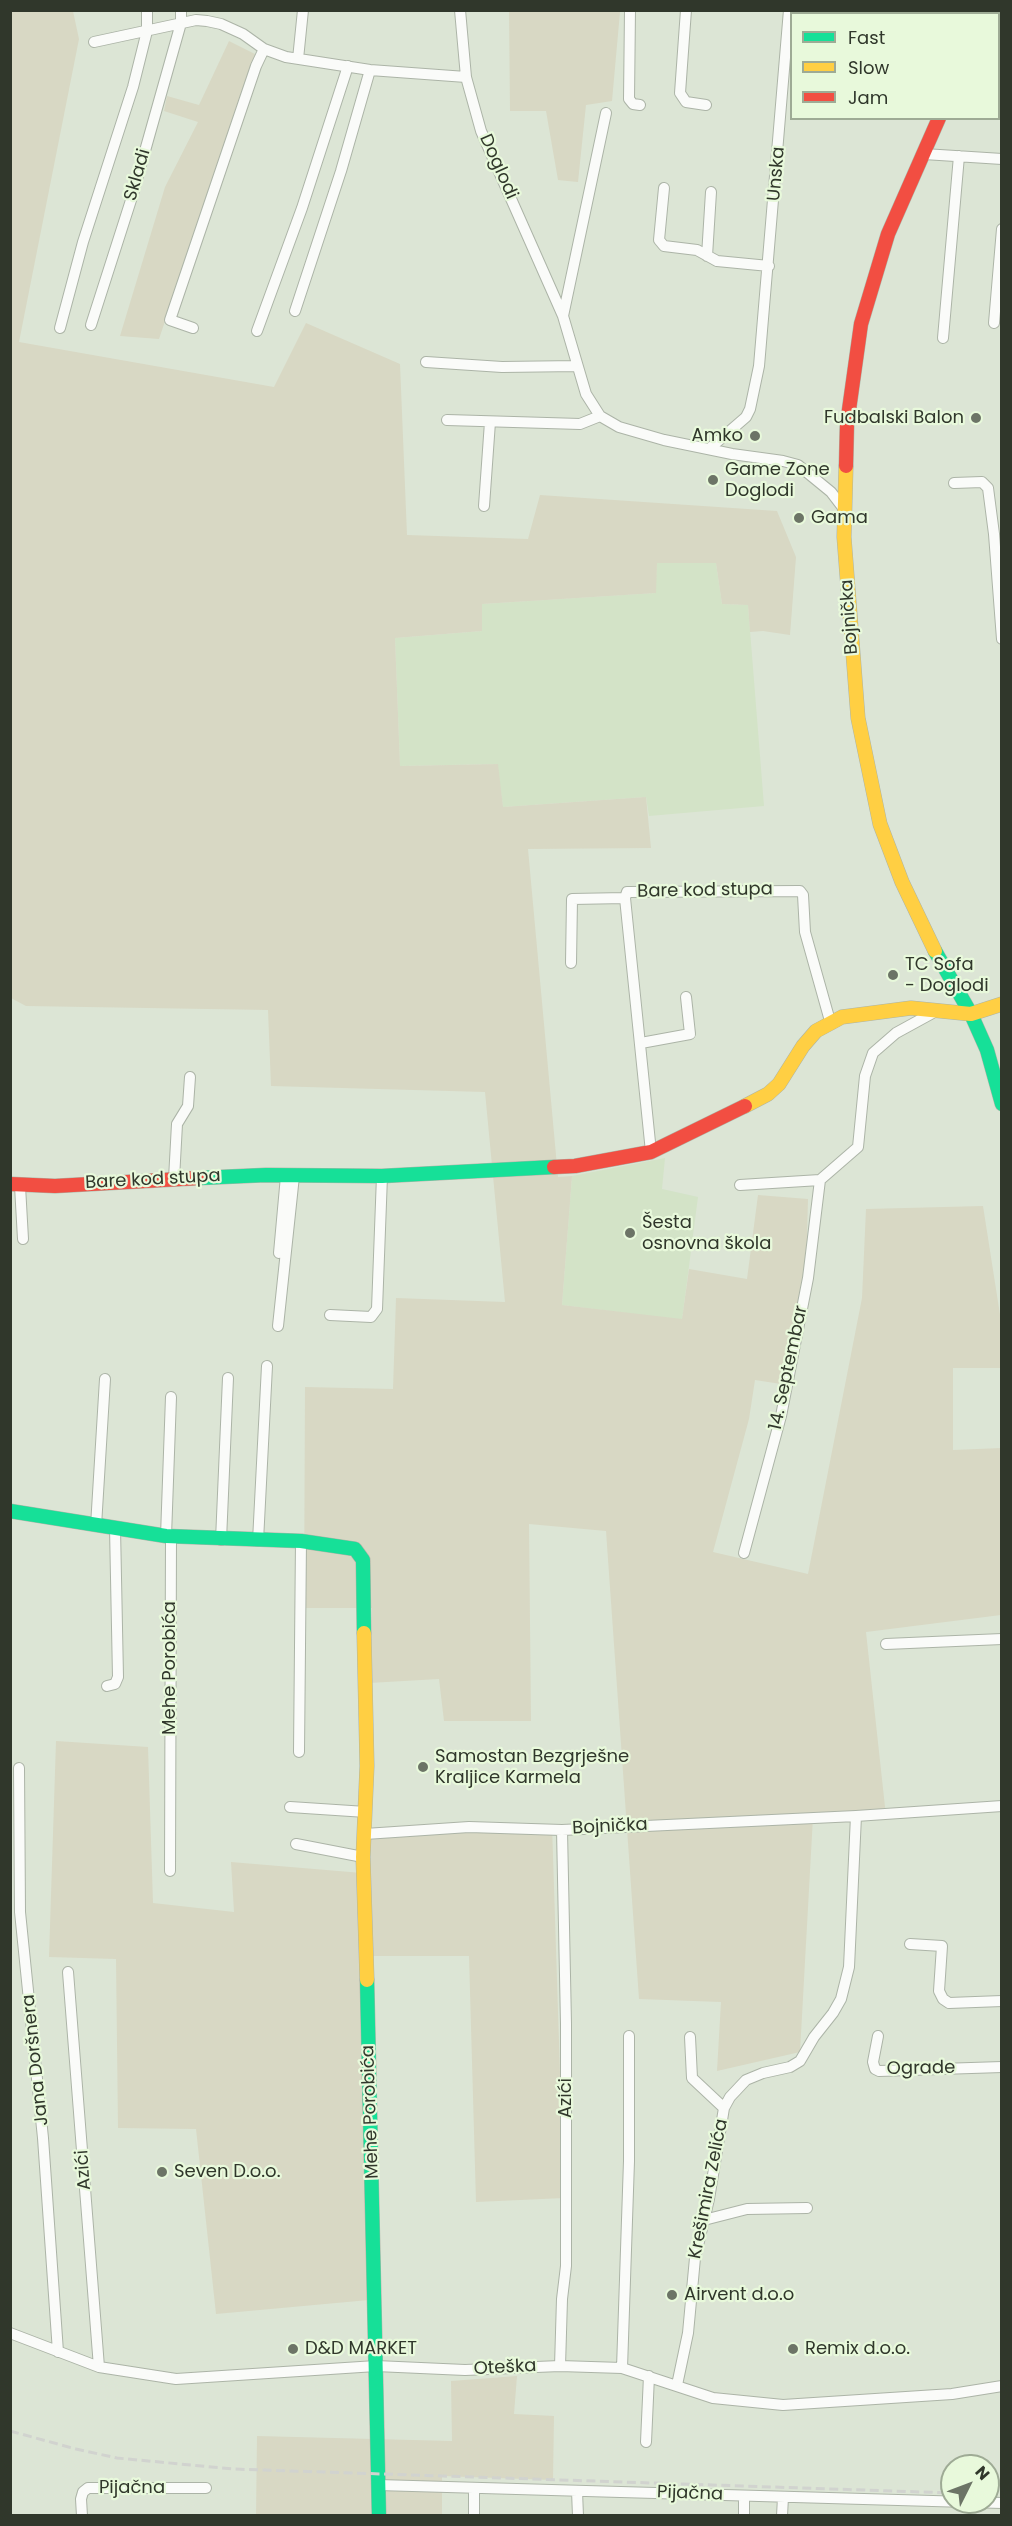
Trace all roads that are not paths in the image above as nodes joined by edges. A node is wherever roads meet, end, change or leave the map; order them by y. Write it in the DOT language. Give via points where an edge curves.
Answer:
graph roads {
  1 [pos="147,10"];
  2 [pos="181,10"];
  3 [pos="303,10"];
  4 [pos="460,10"];
  5 [pos="630,10"];
  6 [pos="686,10"];
  7 [pos="789,10"];
  8 [pos="181,23"];
  9 [pos="147,31"];
  10 [pos="94,42"];
  11 [pos="264,49"];
  12 [pos="298,59"];
  13 [pos="348,66"];
  14 [pos="370,70"];
  15 [pos="466,77"];
  16 [pos="640,105"];
  17 [pos="706,105"];
  18 [pos="606,113"];
  19 [pos="938,120"];
  20 [pos="924,154"];
  21 [pos="958,156"];
  22 [pos="1002,159"];
  23 [pos="664,188"];
  24 [pos="711,192"];
  25 [pos="1002,229"];
  26 [pos="706,256"];
  27 [pos="769,266"];
  28 [pos="295,311"];
  29 [pos="563,316"];
  30 [pos="994,323"];
  31 [pos="91,325"];
  32 [pos="60,328"];
  33 [pos="193,328"];
  34 [pos="257,332"];
  35 [pos="943,338"];
  36 [pos="426,362"];
  37 [pos="577,366"];
  38 [pos="600,416"];
  39 [pos="447,420"];
  40 [pos="490,422"];
  41 [pos="709,449"];
  42 [pos="954,483"];
  43 [pos="484,506"];
  44 [pos="844,509"];
  45 [pos="1002,639"];
  46 [pos="625,898"];
  47 [pos="571,963"];
  48 [pos="686,997"];
  49 [pos="1002,1004"];
  50 [pos="938,1010"];
  51 [pos="971,1014"];
  52 [pos="830,1021"];
  53 [pos="641,1043"];
  54 [pos="190,1077"];
  55 [pos="1002,1104"];
  56 [pos="651,1152"];
  57 [pos="290,1176"];
  58 [pos="382,1176"];
  59 [pos="174,1179"];
  60 [pos="820,1180"];
  61 [pos="15,1185"];
  62 [pos="740,1185"];
  63 [pos="23,1239"];
  64 [pos="275,1300"];
  65 [pos="330,1316"];
  66 [pos="278,1326"];
  67 [pos="267,1366"];
  68 [pos="228,1378"];
  69 [pos="105,1379"];
  70 [pos="171,1397"];
  71 [pos="10,1511"];
  72 [pos="96,1526"];
  73 [pos="115,1528"];
  74 [pos="168,1536"];
  75 [pos="221,1540"];
  76 [pos="258,1541"];
  77 [pos="301,1541"];
  78 [pos="744,1553"];
  79 [pos="1002,1639"];
  80 [pos="886,1644"];
  81 [pos="107,1686"];
  82 [pos="299,1752"];
  83 [pos="19,1768"];
  84 [pos="1002,1806"];
  85 [pos="290,1807"];
  86 [pos="366,1812"];
  87 [pos="856,1816"];
  88 [pos="562,1830"];
  89 [pos="365,1834"];
  90 [pos="296,1844"];
  91 [pos="363,1857"];
  92 [pos="170,1871"];
  93 [pos="910,1944"];
  94 [pos="68,1972"];
  95 [pos="1002,2001"];
  96 [pos="878,2036"];
  97 [pos="628,2037"];
  98 [pos="690,2037"];
  99 [pos="1002,2067"];
  100 [pos="724,2108"];
  101 [pos="807,2208"];
  102 [pos="704,2220"];
  103 [pos="10,2333"];
  104 [pos="58,2352"];
  105 [pos="376,2366"];
  106 [pos="560,2366"];
  107 [pos="99,2367"];
  108 [pos="622,2368"];
  109 [pos="649,2376"];
  110 [pos="676,2385"];
  111 [pos="1002,2386"];
  112 [pos="646,2442"];
  113 [pos="378,2485"];
  114 [pos="474,2487"];
  115 [pos="206,2488"];
  116 [pos="578,2491"];
  117 [pos="744,2496"];
  118 [pos="783,2497"];
  119 [pos="940,2502"];
  120 [pos="82,2516"];
  121 [pos="379,2516"];
  122 [pos="474,2516"];
  123 [pos="578,2516"];
  124 [pos="744,2516"];
  125 [pos="782,2516"];
  1 -- 9 [label="street, Skladi"];
  2 -- 8 [label="street, Skladi"];
  3 -- 12 [label="street"];
  4 -- 15 [label="street, Doglodi"];
  5 -- 16 [label="street" via="629,99"];
  6 -- 17 [label="street" via="680,93 686,102"];
  7 -- 27 [label="street, Unska"];
  8 -- 9 [label="street"];
  8 -- 11 [label="street" via="196,20 221,24"];
  8 -- 31 [label="street, Skladi"];
  9 -- 10 [label="street"];
  9 -- 32 [label="street, Skladi"];
  11 -- 12 [label="street"];
  11 -- 33 [label="street" via="170,320"];
  12 -- 13 [label="street"];
  13 -- 14 [label="street"];
  13 -- 34 [label="street"];
  14 -- 15 [label="street"];
  14 -- 28 [label="street"];
  15 -- 29 [label="street, Doglodi" via="481,130"];
  18 -- 29 [label="street, Doglodi"];
  19 -- 20 [label="street, Bojnička"];
  20 -- 21 [label="street"];
  20 -- 44 [label="street, Bojnička" via="888,234 861,324 847,424"];
  21 -- 22 [label="street"];
  21 -- 35 [label="street"];
  23 -- 26 [label="street" via="660,243 697,250"];
  24 -- 26 [label="street"];
  25 -- 30 [label="street"];
  26 -- 27 [label="street" via="717,261"];
  27 -- 41 [label="street, Unska" via="759,366 750,409"];
  29 -- 37 [label="street, Doglodi"];
  36 -- 37 [label="street"];
  37 -- 38 [label="street, Doglodi" via="586,394"];
  38 -- 40 [label="street" via="580,424"];
  38 -- 41 [label="street" via="619,427"];
  39 -- 40 [label="street"];
  40 -- 43 [label="street"];
  41 -- 44 [label="street" via="798,465 831,492"];
  42 -- 45 [label="street" via="982,482 988,488"];
  44 -- 51 [label="street, Bojnička" via="858,718 880,824 929,940"];
  46 -- 47 [label="street" via="572,899"];
  46 -- 52 [label="street, Bare kod stupa" via="627,892 800,891 805,932"];
  46 -- 53 [label="street, Bare kod stupa"];
  48 -- 53 [label="street" via="690,1034"];
  49 -- 51 [label="street"];
  50 -- 51 [label="street, Bare kod stupa"];
  50 -- 52 [label="street, Bare kod stupa" via="911,1008"];
  50 -- 60 [label="street" via="896,1034 873,1053 865,1076 858,1147"];
  51 -- 55 [label="street, Bojnička" via="987,1050"];
  52 -- 56 [label="street, Bare kod stupa" via="803,1046 768,1095"];
  53 -- 56 [label="street, Bare kod stupa"];
  54 -- 59 [label="street" via="187,1110 177,1124"];
  56 -- 58 [label="street, Bare kod stupa" via="575,1166"];
  57 -- 58 [label="street, Bare kod stupa"];
  57 -- 59 [label="street, Bare kod stupa"];
  57 -- 64 [label="street"];
  57 -- 66 [label="street"];
  58 -- 65 [label="street" via="377,1309 371,1317"];
  59 -- 61 [label="street, Bare kod stupa"];
  60 -- 62 [label="street"];
  60 -- 78 [label="street, 14. Septembar" via="808,1278 783,1404"];
  61 -- 63 [label="street, Bare kod stupa"];
  67 -- 76 [label="street"];
  68 -- 75 [label="street"];
  69 -- 72 [label="street"];
  70 -- 74 [label="street, Mehe Porobića"];
  71 -- 72 [label="street, Mehe Porobića"];
  72 -- 73 [label="street, Mehe Porobića"];
  73 -- 74 [label="street, Mehe Porobića"];
  73 -- 81 [label="street" via="118,1677 115,1684"];
  74 -- 75 [label="street, Mehe Porobića"];
  74 -- 92 [label="street, Mehe Porobića"];
  75 -- 76 [label="street, Mehe Porobića"];
  76 -- 77 [label="street, Mehe Porobića"];
  77 -- 82 [label="street"];
  77 -- 86 [label="street, Mehe Porobića" via="346,1546 355,1549 363,1560"];
  79 -- 80 [label="street"];
  83 -- 104 [label="street, Jana Doršnera" via="20,1912 43,2138"];
  84 -- 87 [label="street, Bojnička"];
  85 -- 86 [label="street"];
  86 -- 89 [label="street, Mehe Porobića"];
  87 -- 88 [label="street, Bojnička"];
  87 -- 100 [label="street, Krešimira Zelića" via="846,1981 833,2013 800,2061 746,2080"];
  88 -- 89 [label="street, Bojnička" via="469,1827"];
  88 -- 106 [label="street, Azići" via="566,2266"];
  89 -- 91 [label="street, Mehe Porobića"];
  90 -- 91 [label="street"];
  91 -- 105 [label="street, Mehe Porobića"];
  93 -- 95 [label="street" via="942,1946 939,1991 949,2003"];
  94 -- 107 [label="street, Azići"];
  96 -- 99 [label="street, Ograde" via="873,2062 879,2071"];
  97 -- 108 [label="street" via="629,2161"];
  98 -- 100 [label="street" via="692,2078"];
  100 -- 102 [label="street, Krešimira Zelića"];
  101 -- 102 [label="street" via="747,2209"];
  102 -- 110 [label="street, Krešimira Zelića"];
  103 -- 104 [label="street, Oteška"];
  104 -- 107 [label="street, Oteška"];
  105 -- 106 [label="street, Oteška" via="465,2370"];
  105 -- 107 [label="street, Oteška" via="190,2379"];
  105 -- 113 [label="street"];
  106 -- 108 [label="street, Oteška"];
  108 -- 109 [label="street, Oteška"];
  109 -- 110 [label="street, Oteška"];
  109 -- 112 [label="street"];
  110 -- 111 [label="street, Oteška" via="713,2398 783,2405 945,2395"];
  113 -- 114 [label="street, Pijačna"];
  113 -- 121 [label="street"];
  114 -- 116 [label="street, Pijačna"];
  114 -- 122 [label="street"];
  115 -- 120 [label="street, Pijačna" via="88,2488 81,2499"];
  116 -- 117 [label="street, Pijačna"];
  116 -- 123 [label="street"];
  117 -- 118 [label="street, Pijačna"];
  117 -- 124 [label="street"];
  118 -- 119 [label="street, Pijačna"];
  118 -- 125 [label="street"];
}
